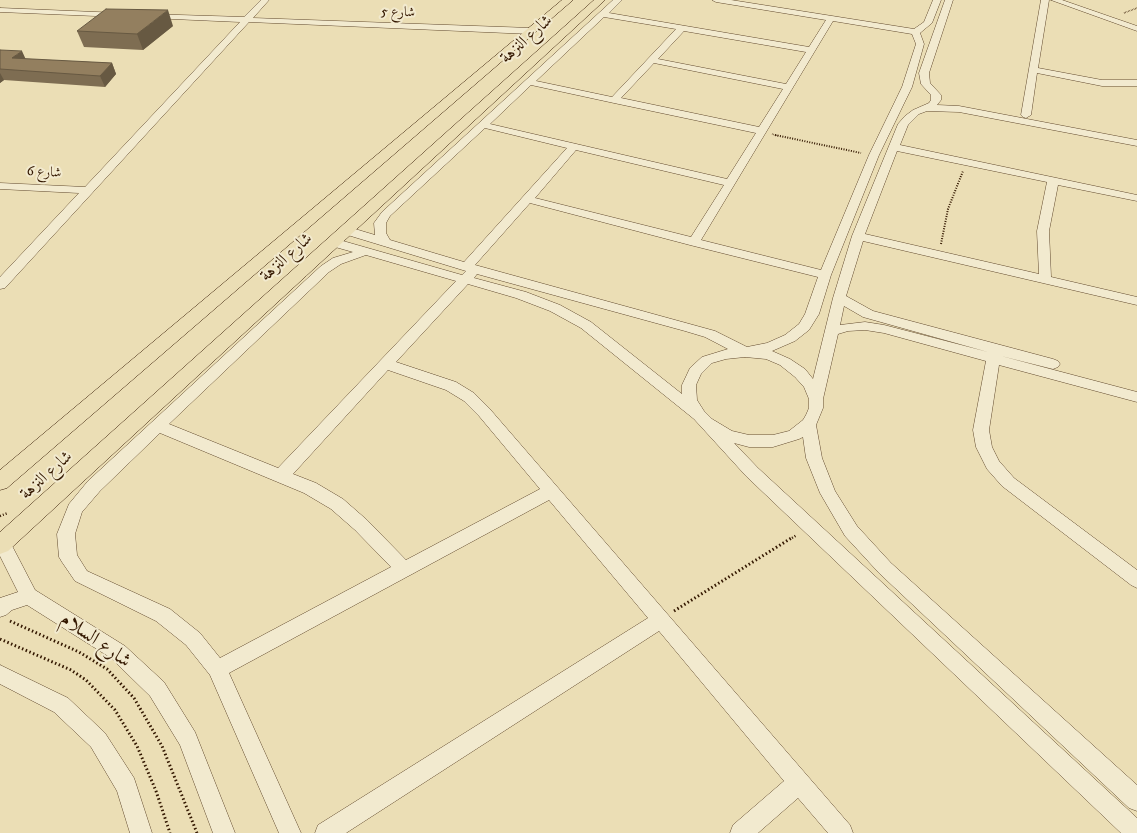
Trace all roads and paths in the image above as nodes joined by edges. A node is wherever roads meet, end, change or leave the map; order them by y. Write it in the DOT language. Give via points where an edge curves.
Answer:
graph roads {
  1 [pos="265,0"];
  2 [pos="568,0"];
  3 [pos="618,0"];
  4 [pos="716,0"];
  5 [pos="934,0"];
  6 [pos="950,0"];
  7 [pos="1045,0"];
  8 [pos="1055,0"];
  9 [pos="601,7"];
  10 [pos="0,10"];
  11 [pos="127,15"];
  12 [pos="143,16"];
  13 [pos="831,18"];
  14 [pos="247,20"];
  15 [pos="682,28"];
  16 [pos="1137,29"];
  17 [pos="531,31"];
  18 [pos="919,32"];
  19 [pos="937,35"];
  20 [pos="811,50"];
  21 [pos="516,60"];
  22 [pos="651,60"];
  23 [pos="1034,70"];
  24 [pos="496,77"];
  25 [pos="529,82"];
  26 [pos="1137,83"];
  27 [pos="789,87"];
  28 [pos="907,87"];
  29 [pos="931,90"];
  30 [pos="614,100"];
  31 [pos="900,103"];
  32 [pos="927,108"];
  33 [pos="1026,115"];
  34 [pos="483,125"];
  35 [pos="762,131"];
  36 [pos="1137,135"];
  37 [pos="1137,143"];
  38 [pos="574,146"];
  39 [pos="894,147"];
  40 [pos="874,156"];
  41 [pos="966,162"];
  42 [pos="1053,181"];
  43 [pos="730,183"];
  44 [pos="0,186"];
  45 [pos="87,190"];
  46 [pos="1137,198"];
  47 [pos="527,199"];
  48 [pos="345,230"];
  49 [pos="858,236"];
  50 [pos="332,242"];
  51 [pos="385,242"];
  52 [pos="694,242"];
  53 [pos="366,251"];
  54 [pos="939,255"];
  55 [pos="468,272"];
  56 [pos="824,275"];
  57 [pos="1045,279"];
  58 [pos="0,285"];
  59 [pos="839,298"];
  60 [pos="1137,301"];
  61 [pos="832,331"];
  62 [pos="747,352"];
  63 [pos="994,353"];
  64 [pos="385,364"];
  65 [pos="1137,386"];
  66 [pos="1137,397"];
  67 [pos="816,399"];
  68 [pos="703,419"];
  69 [pos="808,424"];
  70 [pos="159,426"];
  71 [pos="282,475"];
  72 [pos="0,482"];
  73 [pos="551,491"];
  74 [pos="811,526"];
  75 [pos="1,543"];
  76 [pos="404,569"];
  77 [pos="1137,580"];
  78 [pos="29,596"];
  79 [pos="1,615"];
  80 [pos="660,620"];
  81 [pos="217,670"];
  82 [pos="0,674"];
  83 [pos="799,783"];
  84 [pos="1137,800"];
  85 [pos="141,833"];
  86 [pos="197,833"];
  87 [pos="224,833"];
  88 [pos="290,833"];
  89 [pos="326,833"];
  90 [pos="741,833"];
  91 [pos="842,833"];
  92 [pos="1136,833"];
  1 -- 14 [label="street"];
  2 -- 17 [label="main road, شارع النزهة"];
  3 -- 9 [label="street"];
  4 -- 13 [label="street"];
  5 -- 18 [label="street" via="928,23"];
  6 -- 19 [label="street"];
  7 -- 23 [label="street"];
  8 -- 16 [label="street"];
  9 -- 15 [label="street"];
  9 -- 21 [label="main road, شارع النزهة"];
  9 -- 25 [label="street"];
  10 -- 11 [label="street"];
  12 -- 14 [label="street, شارع 5"];
  13 -- 18 [label="street"];
  13 -- 20 [label="street"];
  14 -- 17 [label="street, شارع 5"];
  14 -- 45 [label="street"];
  15 -- 20 [label="street"];
  15 -- 22 [label="street"];
  17 -- 21 [label="main road, شارع النزهة"];
  18 -- 19 [label="street"];
  18 -- 28 [label="street" via="920,44"];
  19 -- 29 [label="street" via="924,73 926,84"];
  20 -- 27 [label="street"];
  21 -- 24 [label="main road, شارع النزهة"];
  21 -- 24 [label="main road, شارع النزهة"];
  22 -- 27 [label="street"];
  22 -- 30 [label="street"];
  23 -- 26 [label="street" via="1117,84"];
  23 -- 33 [label="street"];
  24 -- 48 [label="main road, شارع النزهة"];
  24 -- 72 [label="main road, شارع النزهة"];
  25 -- 30 [label="street"];
  25 -- 34 [label="street"];
  27 -- 35 [label="street"];
  28 -- 29 [label="street"];
  28 -- 31 [label="street"];
  29 -- 32 [label="street" via="936,95 936,100"];
  29 -- 33 [label="street" via="948,98"];
  30 -- 35 [label="street"];
  31 -- 32 [label="street"];
  31 -- 40 [label="street"];
  32 -- 37 [label="street" via="959,108"];
  32 -- 39 [label="street" via="908,118"];
  33 -- 36 [label="street"];
  34 -- 38 [label="street"];
  34 -- 51 [label="street" via="386,214 380,223 380,233"];
  35 -- 40 [label="path"];
  35 -- 43 [label="street"];
  38 -- 43 [label="street"];
  38 -- 47 [label="street"];
  39 -- 41 [label="street"];
  39 -- 49 [label="street"];
  40 -- 56 [label="street"];
  41 -- 42 [label="street"];
  41 -- 54 [label="path" via="948,209"];
  42 -- 46 [label="street"];
  42 -- 57 [label="street" via="1042,231"];
  43 -- 52 [label="street"];
  44 -- 45 [label="street, شارع 6"];
  45 -- 58 [label="street"];
  47 -- 52 [label="street"];
  47 -- 55 [label="street"];
  48 -- 50 [label="main road, شارع النزهة"];
  48 -- 51 [label="street"];
  49 -- 54 [label="street"];
  49 -- 59 [label="street"];
  50 -- 53 [label="street"];
  50 -- 75 [label="main road, شارع النزهة"];
  51 -- 55 [label="street"];
  52 -- 56 [label="street"];
  53 -- 55 [label="street"];
  53 -- 70 [label="street" via="344,258 325,269"];
  54 -- 57 [label="street"];
  55 -- 62 [label="street" via="690,328"];
  55 -- 64 [label="street"];
  55 -- 68 [label="street" via="555,308 586,325"];
  56 -- 62 [label="street" via="812,314 804,327 777,344"];
  57 -- 60 [label="street"];
  59 -- 61 [label="street"];
  59 -- 63 [label="street" via="868,314"];
  61 -- 63 [label="street" via="865,326"];
  61 -- 67 [label="street"];
  62 -- 67 [label="street" via="768,355 785,362 811,385"];
  62 -- 68 [label="street" via="725,354 707,360 695,371 689,385 690,400"];
  63 -- 65 [label="street"];
  63 -- 66 [label="street"];
  63 -- 77 [label="street" via="982,430 984,447 993,465 1008,482"];
  64 -- 71 [label="street"];
  64 -- 73 [label="street" via="452,386 469,397"];
  67 -- 69 [label="street" via="816,408"];
  68 -- 69 [label="street" via="727,435 750,441 773,441 794,435"];
  68 -- 74 [label="street" via="752,472"];
  69 -- 84 [label="street" via="814,458 828,493 851,531 890,574"];
  70 -- 71 [label="street"];
  70 -- 81 [label="street" via="94,486 75,509 66,534 68,557 81,576 163,615 193,639"];
  71 -- 76 [label="street" via="337,504"];
  73 -- 76 [label="street"];
  73 -- 80 [label="street"];
  74 -- 80 [label="path"];
  74 -- 92 [label="street"];
  75 -- 78 [label="street, شارع السلام"];
  76 -- 81 [label="street"];
  78 -- 79 [label="street" via="6,604"];
  78 -- 87 [label="street, شارع السلام" via="118,652 157,689 188,739"];
  79 -- 86 [label="path" via="79,652 107,669 134,698 162,746"];
  80 -- 83 [label="street"];
  80 -- 89 [label="street"];
  81 -- 88 [label="street"];
  82 -- 85 [label="street" via="61,705 98,740 126,786"];
  83 -- 90 [label="street"];
  83 -- 91 [label="street"];
}
